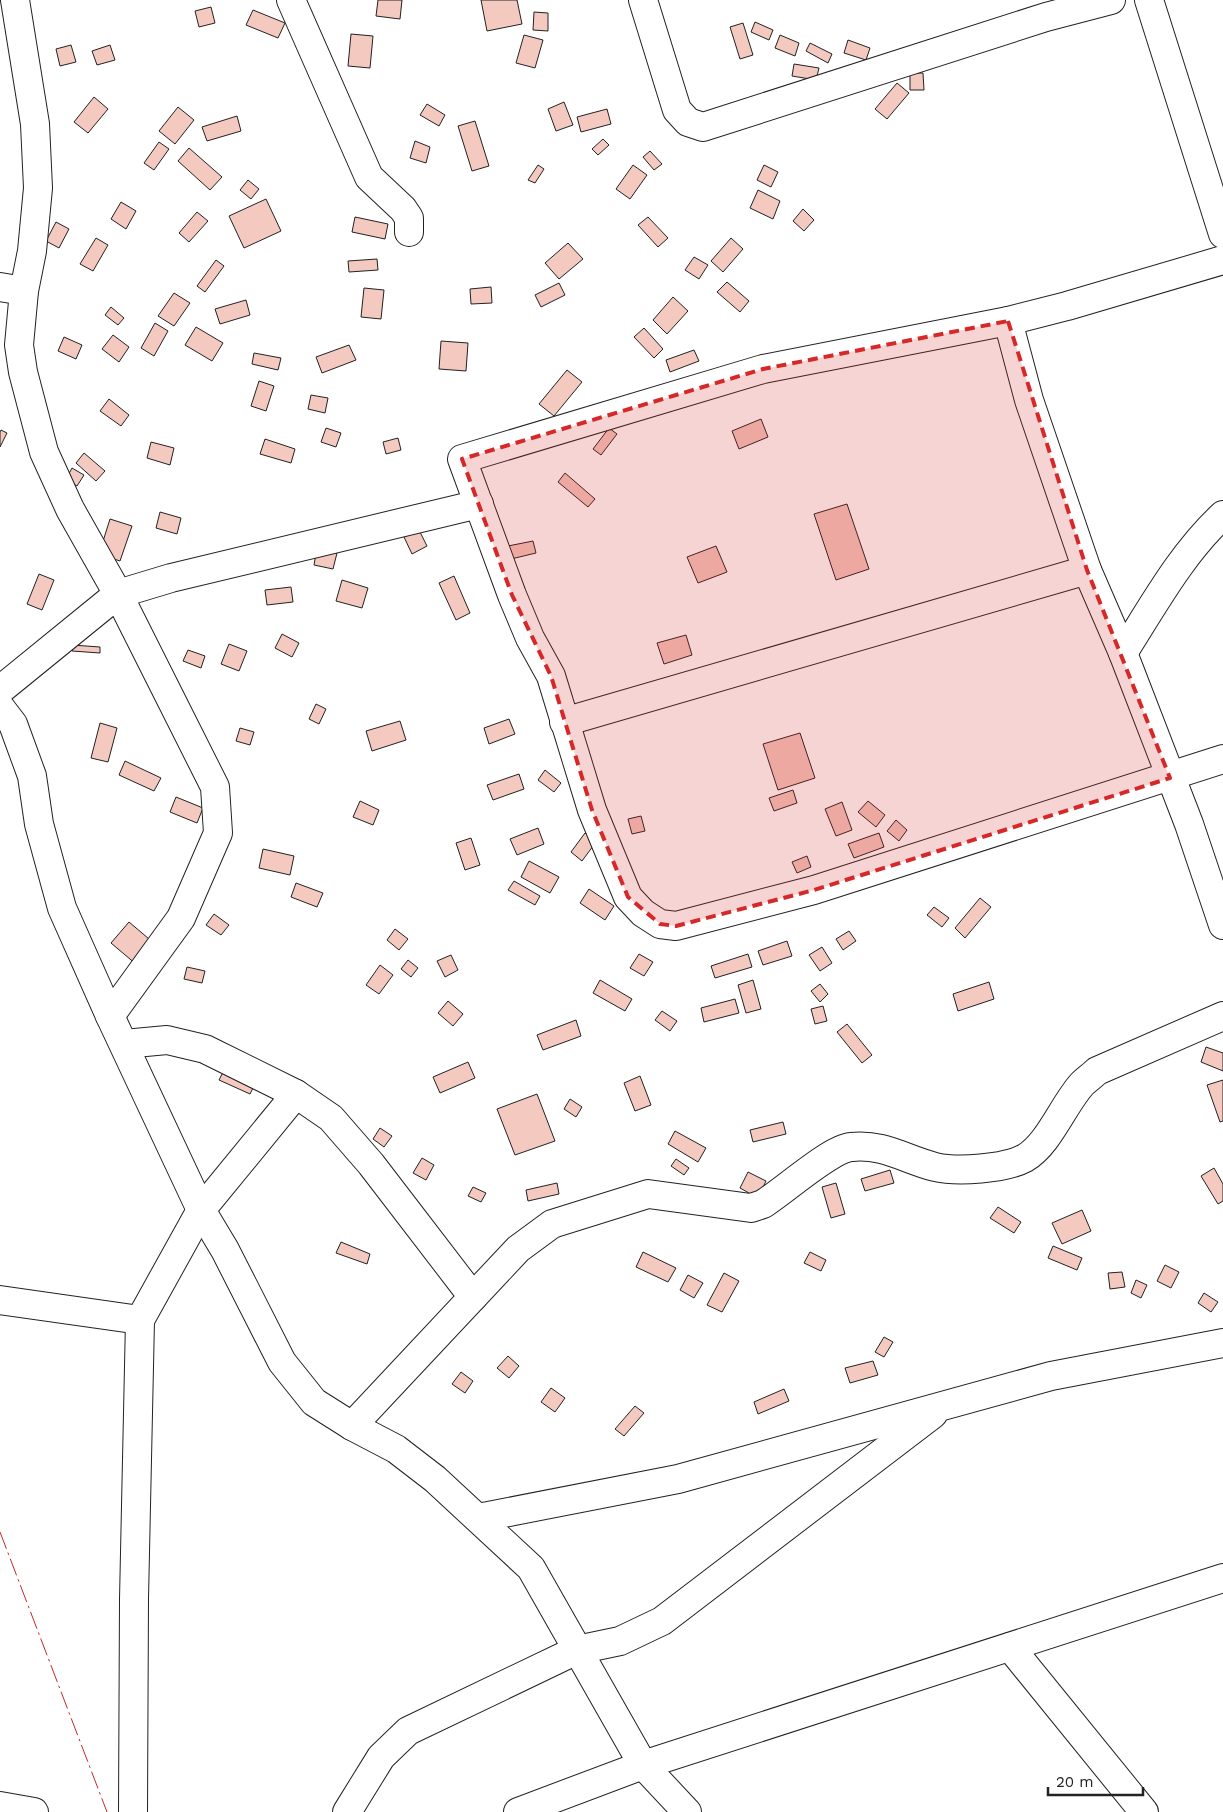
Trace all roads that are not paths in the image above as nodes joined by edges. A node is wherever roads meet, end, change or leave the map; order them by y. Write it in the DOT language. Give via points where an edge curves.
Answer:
graph roads {
  1 [pos="15,0"];
  2 [pos="291,0"];
  3 [pos="643,0"];
  4 [pos="1111,0"];
  5 [pos="1149,0"];
  6 [pos="409,232"];
  7 [pos="1223,234"];
  8 [pos="1223,260"];
  9 [pos="12,289"];
  10 [pos="1008,321"];
  11 [pos="479,504"];
  12 [pos="1223,516"];
  13 [pos="1088,570"];
  14 [pos="118,594"];
  15 [pos="1123,654"];
  16 [pos="0,690"];
  17 [pos="0,707"];
  18 [pos="564,722"];
  19 [pos="1223,759"];
  20 [pos="1170,778"];
  21 [pos="1223,925"];
  22 [pos="110,1016"];
  23 [pos="1223,1016"];
  24 [pos="124,1044"];
  25 [pos="296,1094"];
  26 [pos="201,1210"];
  27 [pos="473,1297"];
  28 [pos="0,1300"];
  29 [pos="140,1320"];
  30 [pos="1223,1343"];
  31 [pos="944,1405"];
  32 [pos="352,1426"];
  33 [pos="478,1518"];
  34 [pos="1223,1578"];
  35 [pos="1010,1647"];
  36 [pos="577,1650"];
  37 [pos="642,1765"];
  38 [pos="0,1806"];
  39 [pos="34,1812"];
  40 [pos="133,1812"];
  41 [pos="347,1812"];
  42 [pos="518,1812"];
  43 [pos="687,1812"];
  44 [pos="1144,1812"];
  1 -- 9 [label="street" via="35,124 38,188 32,251"];
  2 -- 6 [label="street" via="369,177 403,209 408,218"];
  3 -- 4 [label="street" via="677,110 688,122 703,127 1046,17"];
  5 -- 7 [label="street"];
  8 -- 10 [label="street"];
  9 -- 14 [label="street" via="23,372 44,452 70,509"];
  10 -- 11 [label="street" via="762,369 462,459"];
  10 -- 13 [label="street" via="1030,400"];
  11 -- 14 [label="street" via="171,578"];
  11 -- 18 [label="street" via="530,638 551,676"];
  12 -- 15 [label="street" via="1204,533 1171,578"];
  13 -- 15 [label="street"];
  13 -- 18 [label="street"];
  14 -- 16 [label="street"];
  14 -- 22 [label="street" via="215,787 218,833 181,918"];
  15 -- 20 [label="street"];
  17 -- 22 [label="street" via="13,724 32,776 39,824 62,908"];
  18 -- 20 [label="street" via="592,810 628,897 643,913 660,924 676,926 814,890"];
  19 -- 20 [label="street"];
  20 -- 21 [label="street"];
  22 -- 24 [label="street"];
  23 -- 27 [label="street" via="1096,1071 1082,1084 1038,1147 1026,1158 1010,1165 936,1167 877,1147 850,1147 832,1155 763,1204 751,1208 648,1194 552,1224 518,1248"];
  24 -- 25 [label="street" via="167,1040 204,1049"];
  24 -- 26 [label="street"];
  25 -- 26 [label="street"];
  25 -- 27 [label="street" via="331,1118 371,1164"];
  26 -- 29 [label="street"];
  26 -- 32 [label="street" via="282,1362 314,1402"];
  27 -- 32 [label="street"];
  28 -- 29 [label="street"];
  29 -- 40 [label="street"];
  30 -- 31 [label="street" via="1051,1376"];
  31 -- 33 [label="street" via="678,1478"];
  31 -- 36 [label="street" via="662,1621 620,1641"];
  32 -- 33 [label="street" via="396,1449 435,1478"];
  33 -- 36 [label="street" via="531,1568"];
  34 -- 35 [label="street"];
  35 -- 37 [label="street"];
  35 -- 44 [label="street"];
  36 -- 37 [label="street"];
  36 -- 41 [label="street" via="408,1731 382,1757"];
  37 -- 42 [label="street"];
  37 -- 43 [label="street"];
  38 -- 39 [label="street"];
}
